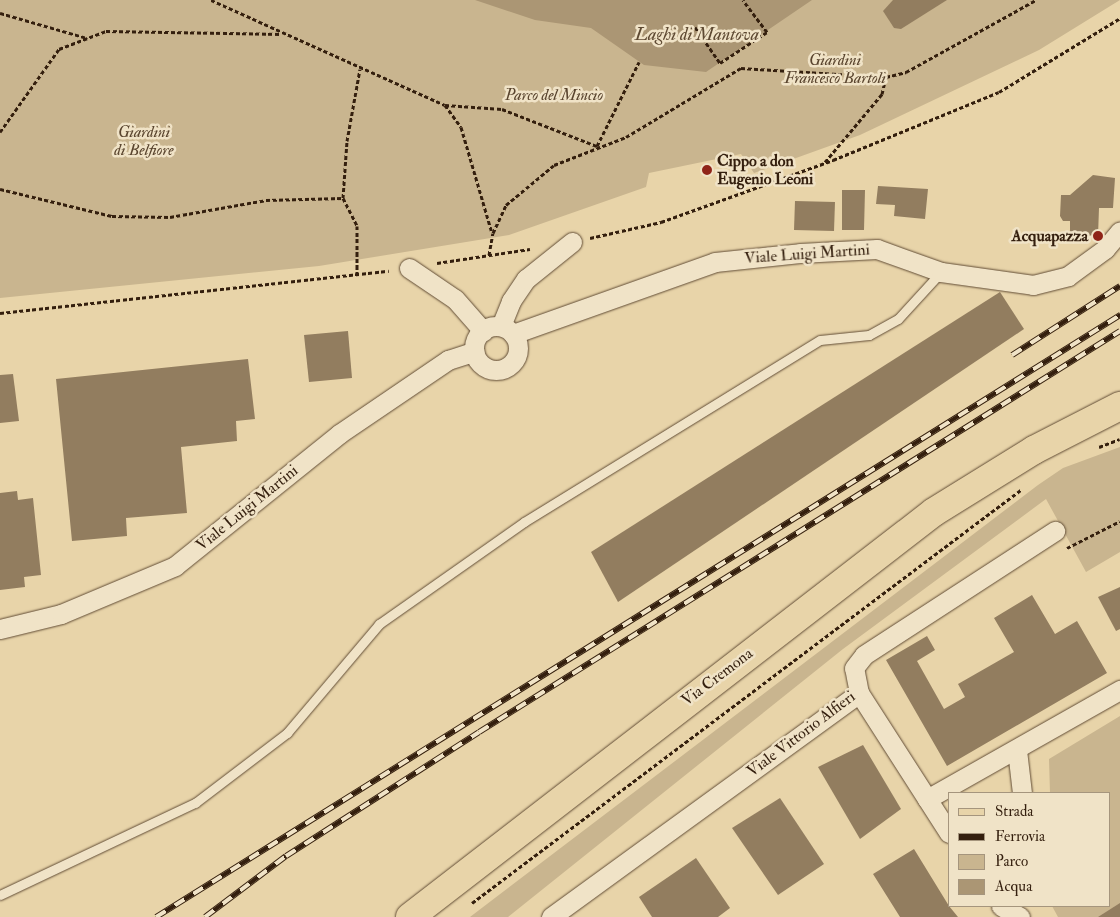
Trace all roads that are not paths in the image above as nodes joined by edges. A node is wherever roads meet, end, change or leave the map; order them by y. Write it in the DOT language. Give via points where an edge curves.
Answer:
graph roads {
  1 [pos="1120,231"];
  2 [pos="572,242"];
  3 [pos="409,268"];
  4 [pos="941,272"];
  5 [pos="507,330"];
  6 [pos="483,331"];
  7 [pos="475,351"];
  8 [pos="1120,406"];
  9 [pos="1120,417"];
  10 [pos="1034,450"];
  11 [pos="1055,531"];
  12 [pos="0,629"];
  13 [pos="1120,690"];
  14 [pos="859,693"];
  15 [pos="1017,750"];
  16 [pos="1020,792"];
  17 [pos="927,799"];
  18 [pos="948,831"];
  19 [pos="0,895"];
  20 [pos="1003,907"];
  21 [pos="410,917"];
  22 [pos="550,917"];
  23 [pos="1019,917"];
  1 -- 4 [label="street, Viale Luigi Martini" via="1105,249 1068,276 1033,285"];
  2 -- 5 [label="street" via="526,279 511,301"];
  3 -- 6 [label="street" via="455,299"];
  4 -- 5 [label="street, Viale Luigi Martini" via="878,249 715,262"];
  4 -- 19 [label="lane" via="898,320 868,335 820,340 524,522 379,624 287,733 195,803"];
  5 -- 6 [label="street, Viale Luigi Martini"];
  5 -- 7 [label="street" via="518,353 504,368 483,365"];
  6 -- 7 [label="street"];
  7 -- 12 [label="street, Viale Luigi Martini" via="448,360 339,434 175,566 60,614"];
  8 -- 10 [label="main road, Via Cremona"];
  9 -- 10 [label="main road, Via Cremona"];
  10 -- 21 [label="main road, Via Cremona" via="975,484 894,541"];
  11 -- 14 [label="street, Viale Vittorio Alfieri" via="864,655 854,668"];
  13 -- 15 [label="street"];
  14 -- 17 [label="street"];
  14 -- 22 [label="street, Viale Vittorio Alfieri"];
  15 -- 16 [label="street"];
  15 -- 17 [label="street"];
  17 -- 18 [label="street"];
  20 -- 23 [label="street"];
}
